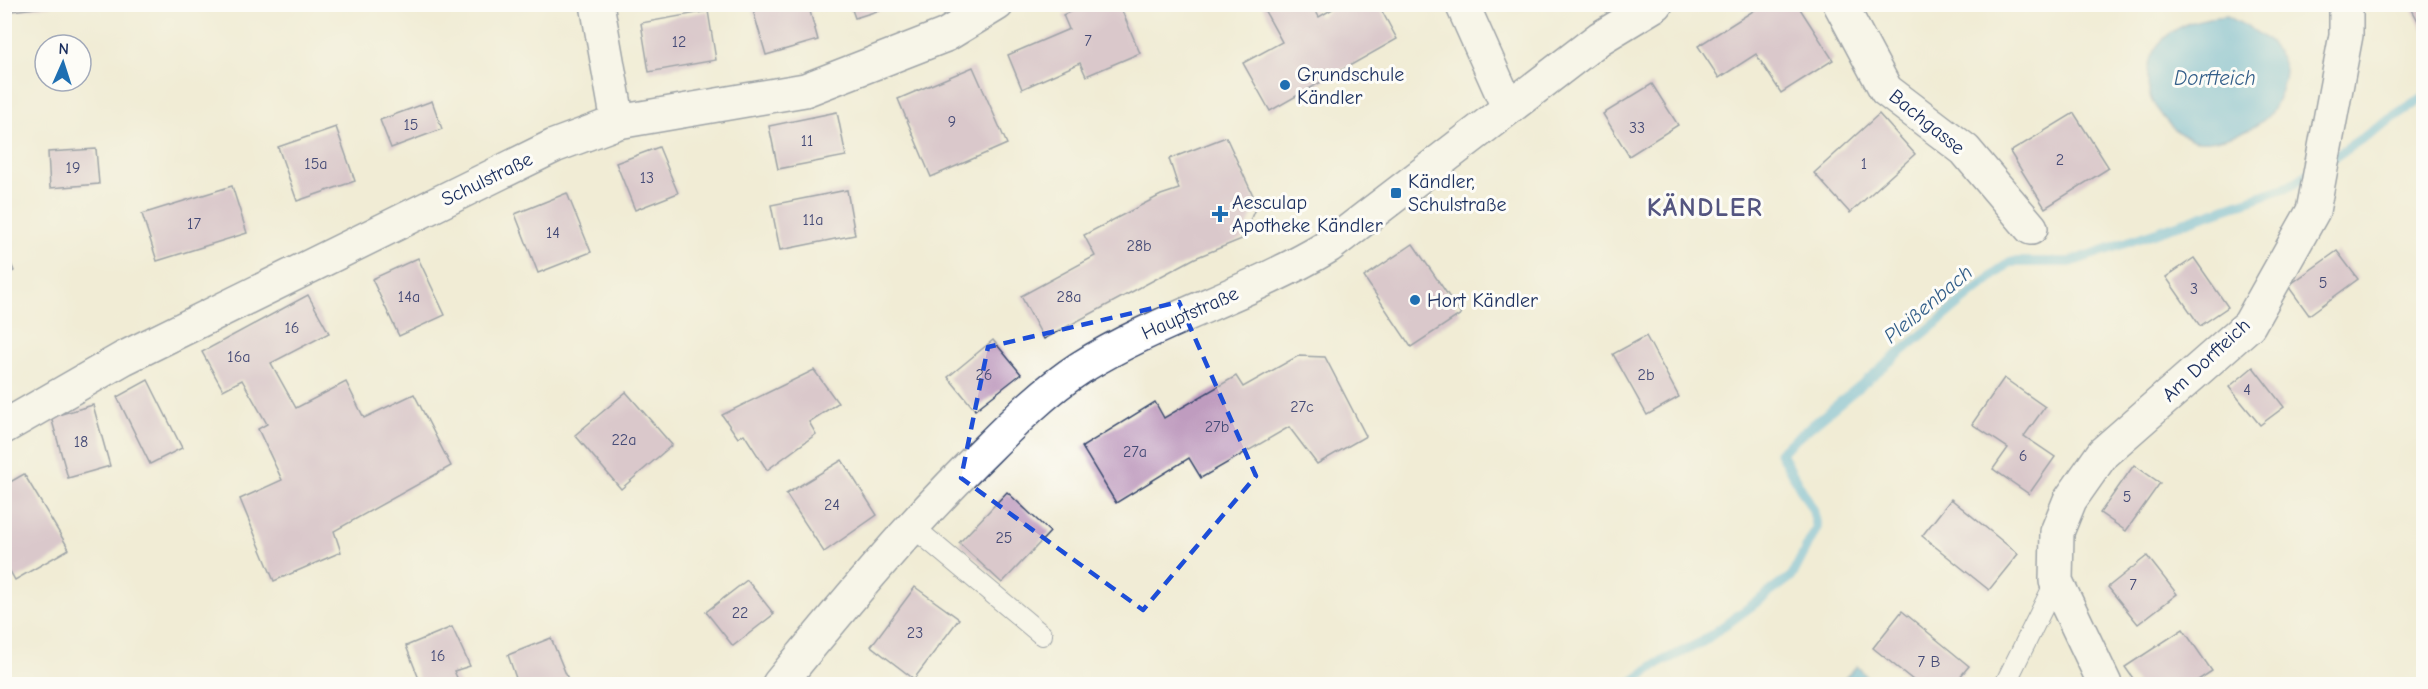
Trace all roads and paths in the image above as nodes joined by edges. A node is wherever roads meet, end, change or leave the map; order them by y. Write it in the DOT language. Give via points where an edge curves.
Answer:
graph roads {
  1 [pos="597,4"];
  2 [pos="997,4"];
  3 [pos="1461,4"];
  4 [pos="1656,4"];
  5 [pos="1840,4"];
  6 [pos="2346,4"];
  7 [pos="1508,107"];
  8 [pos="618,122"];
  9 [pos="2031,228"];
  10 [pos="4,427"];
  11 [pos="912,526"];
  12 [pos="2056,581"];
  13 [pos="1042,635"];
  14 [pos="779,684"];
  15 [pos="2004,684"];
  16 [pos="2105,684"];
  1 -- 8 [label="street"];
  2 -- 8 [label="street, Schulstraße" via="946,35 805,90"];
  3 -- 7 [label="street"];
  4 -- 7 [label="street, Hauptstraße" via="1600,38"];
  5 -- 9 [label="street, Bachgasse" via="1886,90 1965,150"];
  6 -- 12 [label="street, Am Dorfteich" via="2346,35 2313,211 2249,325 2103,453 2070,500 2057,532"];
  7 -- 11 [label="street, Hauptstraße" via="1350,231 1300,263 1124,342 1077,370 1015,421"];
  8 -- 10 [label="street, Schulstraße" via="554,146 135,353"];
  11 -- 13 [label="lane"];
  11 -- 14 [label="street, Hauptstraße"];
  12 -- 15 [label="lane"];
  12 -- 16 [label="street, Am Dorfteich"];
}
